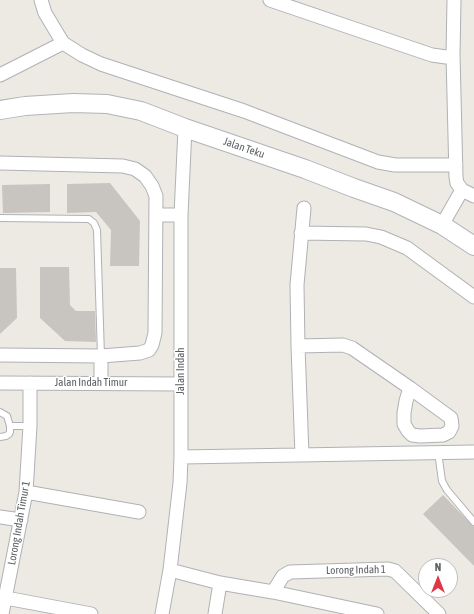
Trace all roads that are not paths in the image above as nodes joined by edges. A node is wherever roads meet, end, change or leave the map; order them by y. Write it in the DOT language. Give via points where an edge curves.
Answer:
graph roads {
  1 [pos="42,0"];
  2 [pos="270,0"];
  3 [pos="454,0"];
  4 [pos="63,43"];
  5 [pos="453,55"];
  6 [pos="0,74"];
  7 [pos="0,110"];
  8 [pos="185,128"];
  9 [pos="0,163"];
  10 [pos="456,165"];
  11 [pos="462,190"];
  12 [pos="474,196"];
  13 [pos="304,208"];
  14 [pos="156,215"];
  15 [pos="181,215"];
  16 [pos="0,218"];
  17 [pos="442,224"];
  18 [pos="301,233"];
  19 [pos="474,246"];
  20 [pos="474,297"];
  21 [pos="298,346"];
  22 [pos="0,355"];
  23 [pos="101,356"];
  24 [pos="0,382"];
  25 [pos="30,383"];
  26 [pos="102,383"];
  27 [pos="181,384"];
  28 [pos="410,388"];
  29 [pos="0,412"];
  30 [pos="10,426"];
  31 [pos="30,426"];
  32 [pos="0,437"];
  33 [pos="438,452"];
  34 [pos="474,452"];
  35 [pos="302,455"];
  36 [pos="181,457"];
  37 [pos="26,492"];
  38 [pos="139,512"];
  39 [pos="0,517"];
  40 [pos="21,520"];
  41 [pos="474,522"];
  42 [pos="170,570"];
  43 [pos="220,583"];
  44 [pos="273,592"];
  45 [pos="6,598"];
  46 [pos="320,608"];
  47 [pos="433,612"];
  48 [pos="2,614"];
  49 [pos="91,614"];
  50 [pos="162,614"];
  51 [pos="215,614"];
  52 [pos="377,614"];
  1 -- 4 [label="street" via="45,13"];
  2 -- 5 [label="street" via="432,55"];
  3 -- 5 [label="street"];
  4 -- 6 [label="street"];
  4 -- 10 [label="street" via="102,64 244,111 378,162 395,165"];
  5 -- 10 [label="street"];
  7 -- 8 [label="main road, Jalan Teku" via="73,103 107,104 141,111"];
  8 -- 15 [label="street, Jalan Indah"];
  8 -- 17 [label="main road, Jalan Teku" via="394,202"];
  9 -- 14 [label="street" via="123,166 135,169 145,176 152,186 156,196"];
  10 -- 11 [label="street" via="457,183"];
  11 -- 12 [label="street"];
  11 -- 17 [label="street"];
  13 -- 18 [label="street"];
  14 -- 15 [label="street"];
  14 -- 23 [label="street" via="155,333 152,345 149,350 140,354"];
  15 -- 27 [label="street, Jalan Indah"];
  16 -- 23 [label="lane" via="89,219 94,224 97,230"];
  17 -- 19 [label="main road, Jalan Teku"];
  18 -- 20 [label="street" via="366,234 381,237 407,248"];
  18 -- 21 [label="street" via="297,285"];
  21 -- 28 [label="street" via="343,345 352,348"];
  21 -- 35 [label="street"];
  22 -- 23 [label="street"];
  23 -- 26 [label="street"];
  24 -- 25 [label="street, Jalan Indah Timur"];
  25 -- 26 [label="street, Jalan Indah Timur"];
  25 -- 31 [label="street, Lorong Indah Timur 1"];
  26 -- 27 [label="street, Jalan Indah Timur"];
  27 -- 36 [label="street, Jalan Indah"];
  29 -- 30 [label="lane" via="7,416"];
  30 -- 31 [label="lane"];
  30 -- 32 [label="lane" via="9,434"];
  31 -- 37 [label="street, Lorong Indah Timur 1"];
  33 -- 34 [label="street"];
  33 -- 35 [label="street"];
  33 -- 41 [label="lane" via="442,481"];
  35 -- 36 [label="street"];
  36 -- 42 [label="street, Jalan Indah"];
  37 -- 38 [label="street"];
  37 -- 40 [label="street, Lorong Indah Timur 1"];
  39 -- 40 [label="street"];
  40 -- 45 [label="street, Lorong Indah Timur 1"];
  42 -- 43 [label="street"];
  42 -- 50 [label="street, Jalan Indah"];
  43 -- 44 [label="street"];
  43 -- 51 [label="street"];
  44 -- 46 [label="street"];
  44 -- 47 [label="street, Lorong Indah 1" via="283,576 290,572 388,569 395,571"];
  45 -- 48 [label="street, Lorong Indah Timur 1"];
  45 -- 49 [label="street"];
  46 -- 52 [label="street"];
}
